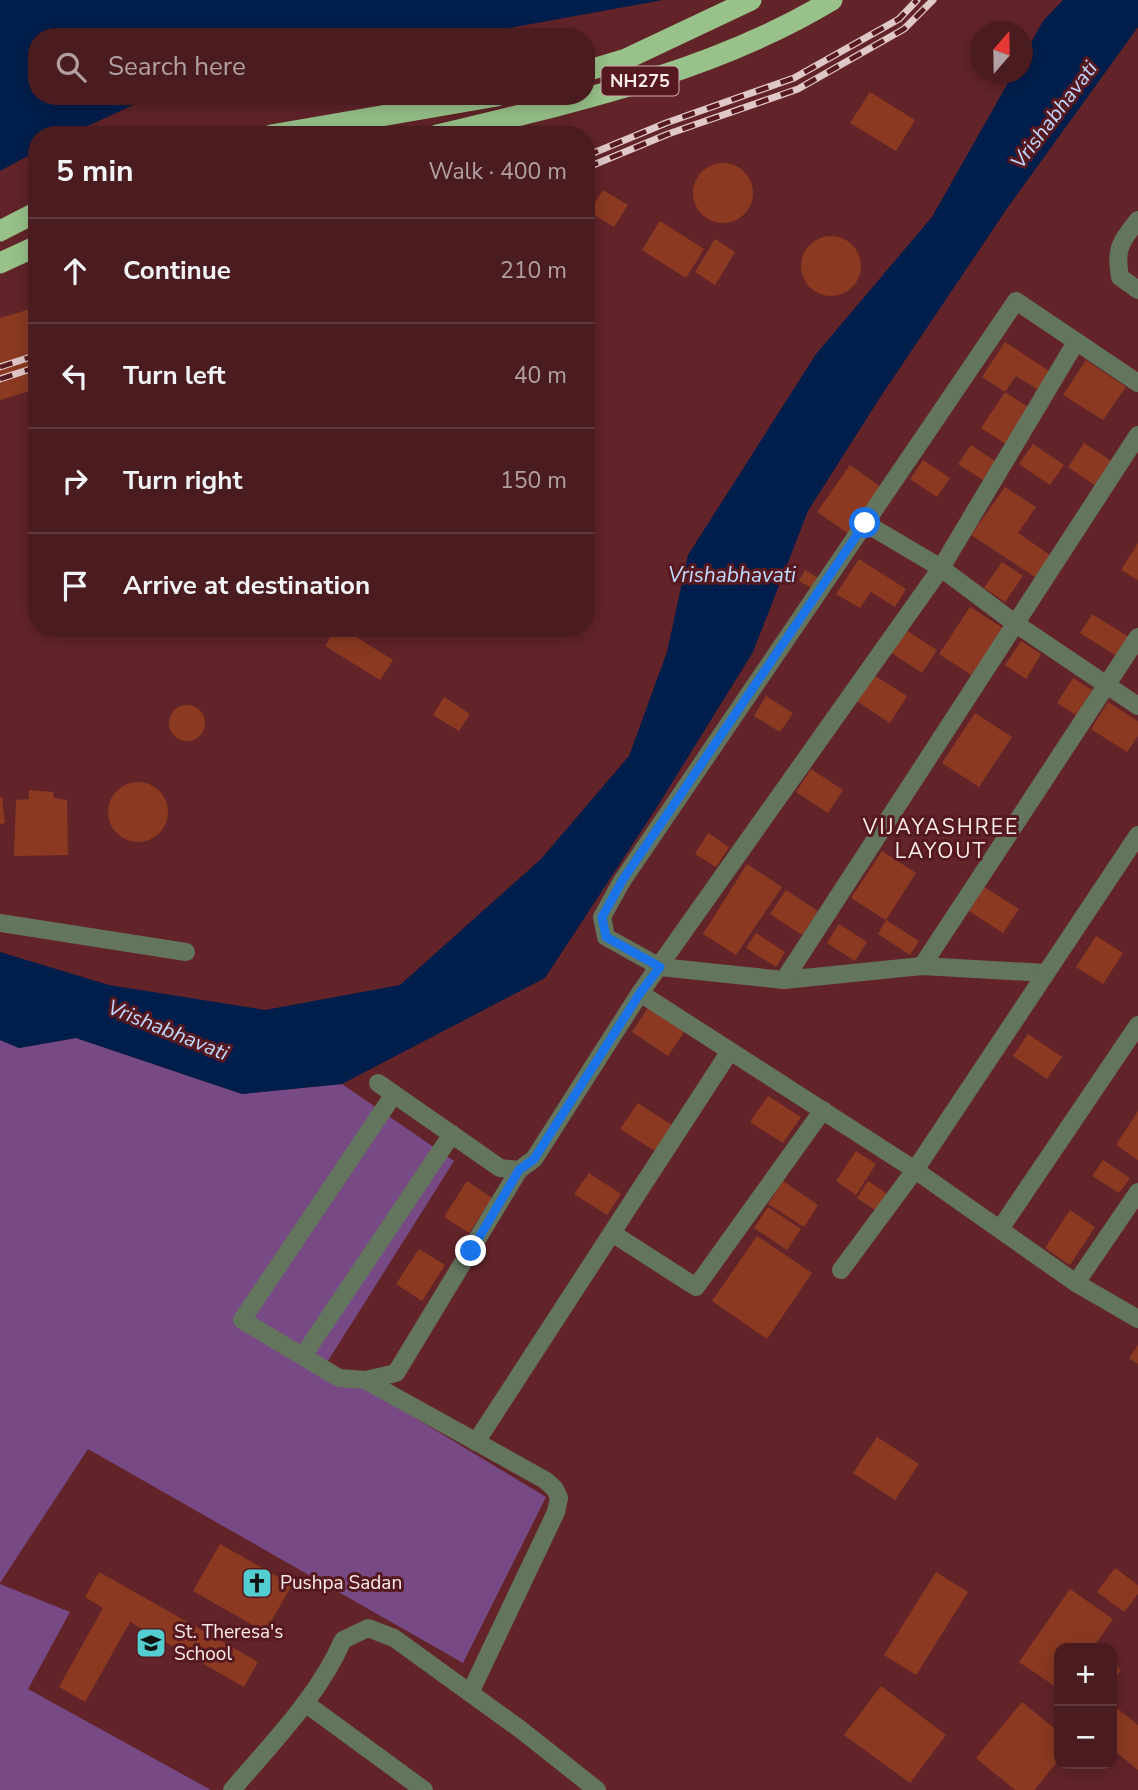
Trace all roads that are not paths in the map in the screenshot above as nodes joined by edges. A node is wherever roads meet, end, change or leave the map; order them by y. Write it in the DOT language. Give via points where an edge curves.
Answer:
graph roads {
  1 [pos="751,0"];
  2 [pos="832,0"];
  3 [pos="595,68"];
  4 [pos="595,94"];
  5 [pos="445,105"];
  6 [pos="556,105"];
  7 [pos="323,126"];
  8 [pos="475,126"];
  9 [pos="28,217"];
  10 [pos="1138,220"];
  11 [pos="0,231"];
  12 [pos="28,250"];
  13 [pos="0,263"];
  14 [pos="1138,290"];
  15 [pos="1076,342"];
  16 [pos="1138,383"];
  17 [pos="1138,435"];
  18 [pos="865,523"];
  19 [pos="941,568"];
  20 [pos="1016,624"];
  21 [pos="1138,637"];
  22 [pos="1107,685"];
  23 [pos="1138,706"];
  24 [pos="1138,835"];
  25 [pos="0,923"];
  26 [pos="186,953"];
  27 [pos="922,966"];
  28 [pos="660,967"];
  29 [pos="1046,973"];
  30 [pos="784,980"];
  31 [pos="640,993"];
  32 [pos="1138,1025"];
  33 [pos="730,1051"];
  34 [pos="378,1083"];
  35 [pos="394,1094"];
  36 [pos="823,1110"];
  37 [pos="452,1134"];
  38 [pos="519,1170"];
  39 [pos="915,1170"];
  40 [pos="1138,1192"];
  41 [pos="1000,1229"];
  42 [pos="612,1233"];
  43 [pos="841,1270"];
  44 [pos="1076,1283"];
  45 [pos="1138,1319"];
  46 [pos="303,1356"];
  47 [pos="365,1380"];
  48 [pos="476,1443"];
  49 [pos="470,1693"];
  50 [pos="306,1703"];
  51 [pos="418,1788"];
  52 [pos="232,1790"];
  53 [pos="597,1790"];
  1 -- 3 [label="highway, NH275" via="626,59"];
  2 -- 4 [label="highway, NH275" via="692,66"];
  5 -- 7 [label="highway"];
  6 -- 8 [label="highway, NH275"];
  9 -- 11 [label="highway"];
  10 -- 14 [label="street" via="1116,256 1119,277"];
  12 -- 13 [label="highway"];
  15 -- 16 [label="street"];
  15 -- 18 [label="street" via="1016,302"];
  15 -- 19 [label="street"];
  17 -- 20 [label="street"];
  18 -- 19 [label="street"];
  18 -- 28 [label="street" via="602,917 606,937"];
  19 -- 20 [label="street"];
  19 -- 28 [label="street"];
  20 -- 22 [label="street"];
  20 -- 30 [label="street"];
  21 -- 22 [label="street"];
  22 -- 23 [label="street"];
  22 -- 27 [label="street"];
  24 -- 29 [label="street"];
  25 -- 26 [label="street"];
  27 -- 29 [label="street"];
  27 -- 30 [label="street"];
  28 -- 30 [label="street"];
  28 -- 31 [label="street"];
  29 -- 39 [label="street"];
  31 -- 33 [label="street"];
  31 -- 38 [label="street" via="534,1159"];
  32 -- 41 [label="street"];
  33 -- 36 [label="street"];
  33 -- 42 [label="street"];
  34 -- 35 [label="street"];
  35 -- 37 [label="street"];
  35 -- 46 [label="street" via="242,1320"];
  36 -- 39 [label="street"];
  36 -- 42 [label="street" via="696,1287"];
  37 -- 38 [label="street" via="500,1168"];
  37 -- 46 [label="street"];
  38 -- 47 [label="street" via="396,1373"];
  39 -- 41 [label="street"];
  39 -- 43 [label="street"];
  40 -- 44 [label="street"];
  41 -- 44 [label="street"];
  42 -- 48 [label="street"];
  44 -- 45 [label="street"];
  46 -- 47 [label="street" via="339,1378"];
  47 -- 48 [label="street"];
  48 -- 49 [label="street" via="545,1480 559,1498"];
  49 -- 50 [label="street" via="394,1637 368,1628 343,1640 331,1668"];
  49 -- 53 [label="street"];
  50 -- 51 [label="street"];
  50 -- 52 [label="street"];
}
